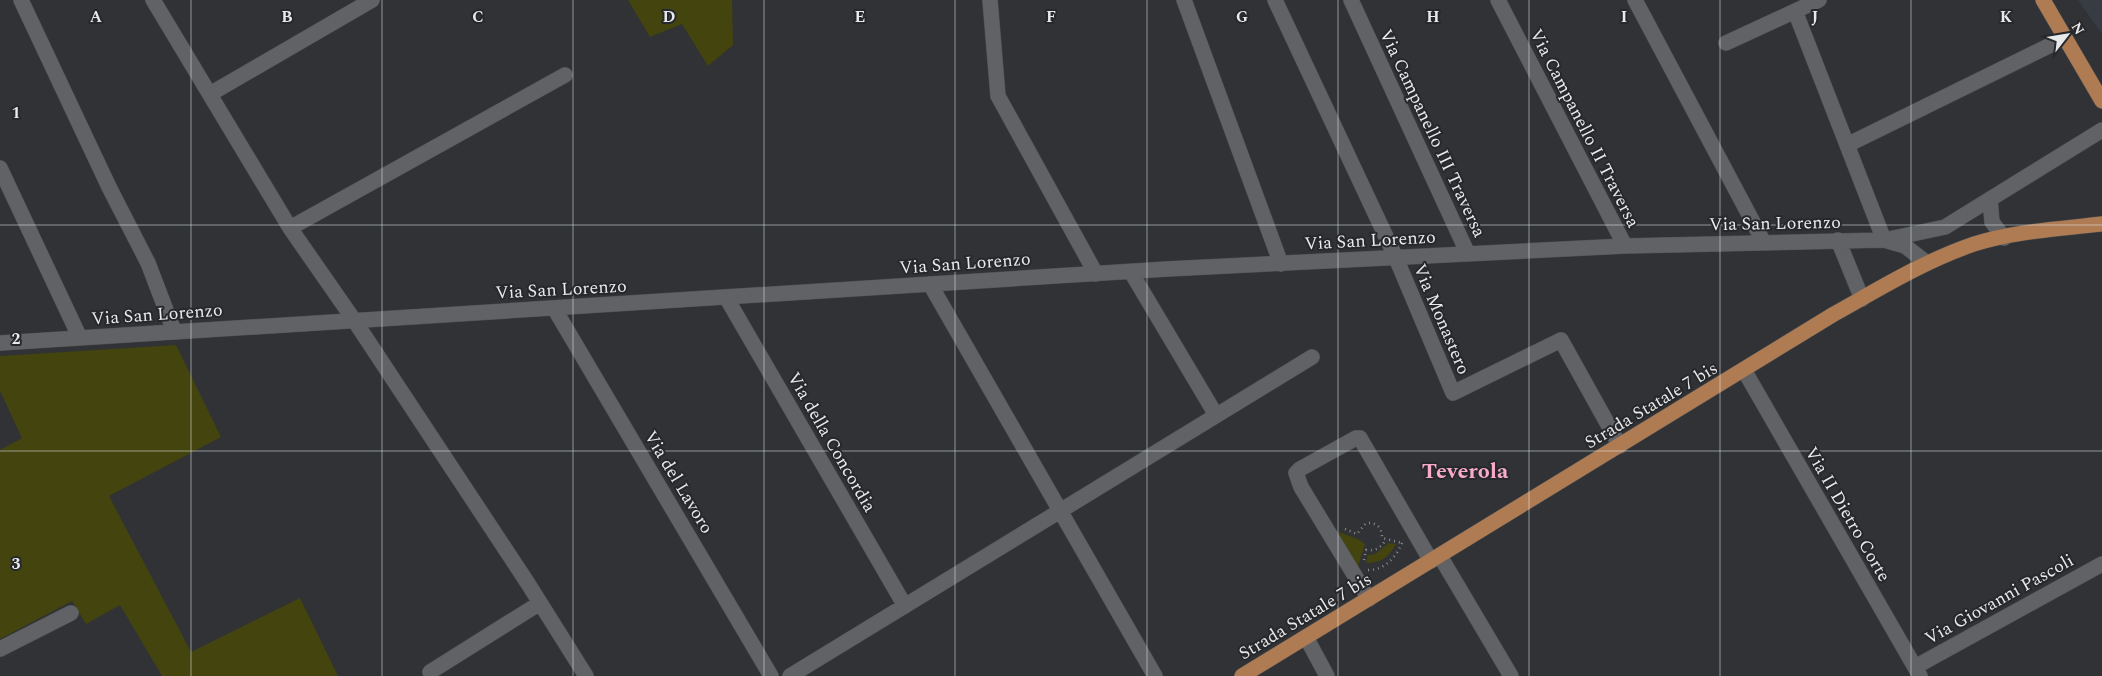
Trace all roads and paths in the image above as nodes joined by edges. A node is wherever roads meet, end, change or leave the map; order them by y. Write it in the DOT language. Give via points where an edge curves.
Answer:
graph roads {
  1 [pos="21,0"];
  2 [pos="372,0"];
  3 [pos="990,0"];
  4 [pos="1184,0"];
  5 [pos="1275,0"];
  6 [pos="1352,0"];
  7 [pos="1498,0"];
  8 [pos="1635,0"];
  9 [pos="1819,0"];
  10 [pos="2043,0"];
  11 [pos="157,1"];
  12 [pos="1795,11"];
  13 [pos="2065,38"];
  14 [pos="1726,43"];
  15 [pos="564,75"];
  16 [pos="210,94"];
  17 [pos="2102,101"];
  18 [pos="2102,130"];
  19 [pos="1847,145"];
  20 [pos="0,168"];
  21 [pos="1990,199"];
  22 [pos="2101,227"];
  23 [pos="290,228"];
  24 [pos="2004,238"];
  25 [pos="1838,240"];
  26 [pos="1884,240"];
  27 [pos="1764,241"];
  28 [pos="1625,246"];
  29 [pos="1468,254"];
  30 [pos="1396,258"];
  31 [pos="1927,263"];
  32 [pos="1281,264"];
  33 [pos="1131,272"];
  34 [pos="1096,274"];
  35 [pos="930,284"];
  36 [pos="726,297"];
  37 [pos="1862,299"];
  38 [pos="554,308"];
  39 [pos="354,320"];
  40 [pos="174,331"];
  41 [pos="80,338"];
  42 [pos="0,343"];
  43 [pos="1312,356"];
  44 [pos="1744,370"];
  45 [pos="1216,415"];
  46 [pos="1620,446"];
  47 [pos="1060,510"];
  48 [pos="1344,529"];
  49 [pos="1403,537"];
  50 [pos="1386,539"];
  51 [pos="1402,543"];
  52 [pos="1436,558"];
  53 [pos="1364,563"];
  54 [pos="2102,564"];
  55 [pos="1362,570"];
  56 [pos="1369,599"];
  57 [pos="540,603"];
  58 [pos="905,606"];
  59 [pos="72,613"];
  60 [pos="1306,637"];
  61 [pos="0,650"];
  62 [pos="1917,671"];
  63 [pos="430,672"];
  64 [pos="586,676"];
  65 [pos="771,676"];
  66 [pos="790,676"];
  67 [pos="1155,676"];
  68 [pos="1242,676"];
  69 [pos="1328,676"];
  70 [pos="1511,676"];
  1 -- 40 [label="street" via="148,263"];
  2 -- 16 [label="street"];
  3 -- 34 [label="street" via="998,96"];
  4 -- 32 [label="street"];
  5 -- 30 [label="street"];
  6 -- 29 [label="street, Via Campanello III Traversa"];
  7 -- 28 [label="street, Via Campanello II Traversa"];
  8 -- 27 [label="street"];
  9 -- 12 [label="street"];
  10 -- 13 [label="main road"];
  11 -- 16 [label="street"];
  12 -- 14 [label="street"];
  12 -- 19 [label="street"];
  13 -- 17 [label="main road"];
  13 -- 19 [label="street"];
  15 -- 23 [label="street"];
  16 -- 23 [label="street"];
  18 -- 21 [label="street"];
  19 -- 26 [label="street"];
  20 -- 41 [label="street"];
  21 -- 24 [label="street" via="1992,222"];
  21 -- 26 [label="street" via="1945,227"];
  22 -- 24 [label="main road, Strada Statale 7 bis"];
  23 -- 39 [label="street"];
  24 -- 31 [label="main road, Strada Statale 7 bis" via="1975,244"];
  25 -- 26 [label="street, Via San Lorenzo"];
  25 -- 27 [label="street, Via San Lorenzo"];
  25 -- 37 [label="street"];
  26 -- 31 [label="street, Via San Lorenzo" via="1904,246"];
  27 -- 28 [label="street, Via San Lorenzo"];
  28 -- 29 [label="street, Via San Lorenzo"];
  29 -- 30 [label="street, Via San Lorenzo"];
  30 -- 32 [label="street, Via San Lorenzo"];
  30 -- 46 [label="street, Via Monastero" via="1453,394 1562,340"];
  31 -- 37 [label="main road, Strada Statale 7 bis"];
  32 -- 33 [label="street, Via San Lorenzo"];
  33 -- 34 [label="street, Via San Lorenzo"];
  33 -- 45 [label="street"];
  34 -- 35 [label="street, Via San Lorenzo"];
  35 -- 36 [label="street, Via San Lorenzo"];
  35 -- 47 [label="street"];
  36 -- 38 [label="street, Via San Lorenzo"];
  36 -- 58 [label="street, Via della Concordia"];
  37 -- 44 [label="main road, Strada Statale 7 bis"];
  38 -- 39 [label="street, Via San Lorenzo"];
  38 -- 65 [label="street, Via del Lavoro"];
  39 -- 40 [label="street, Via San Lorenzo"];
  39 -- 57 [label="street"];
  40 -- 41 [label="street, Via San Lorenzo"];
  41 -- 42 [label="street, Via San Lorenzo"];
  43 -- 45 [label="street"];
  44 -- 46 [label="main road, Strada Statale 7 bis"];
  44 -- 62 [label="street, Via II Dietro Corte"];
  45 -- 47 [label="street"];
  46 -- 52 [label="main road, Strada Statale 7 bis"];
  47 -- 58 [label="street"];
  47 -- 67 [label="street"];
  48 -- 50 [label="path" via="1357,534 1366,523 1372,522 1378,525 1382,538"];
  49 -- 51 [label="path"];
  50 -- 51 [label="path"];
  50 -- 53 [label="path" via="1378,549 1366,550"];
  51 -- 55 [label="path" via="1396,558 1380,567"];
  52 -- 56 [label="main road, Strada Statale 7 bis"];
  52 -- 56 [label="street" via="1360,438 1300,469 1296,473 1301,486"];
  52 -- 70 [label="street"];
  54 -- 62 [label="street, Via Giovanni Pascoli"];
  56 -- 60 [label="main road, Strada Statale 7 bis"];
  57 -- 63 [label="street"];
  57 -- 64 [label="street"];
  58 -- 66 [label="street"];
  59 -- 61 [label="street"];
  60 -- 68 [label="main road, Strada Statale 7 bis"];
  60 -- 69 [label="street"];
}
